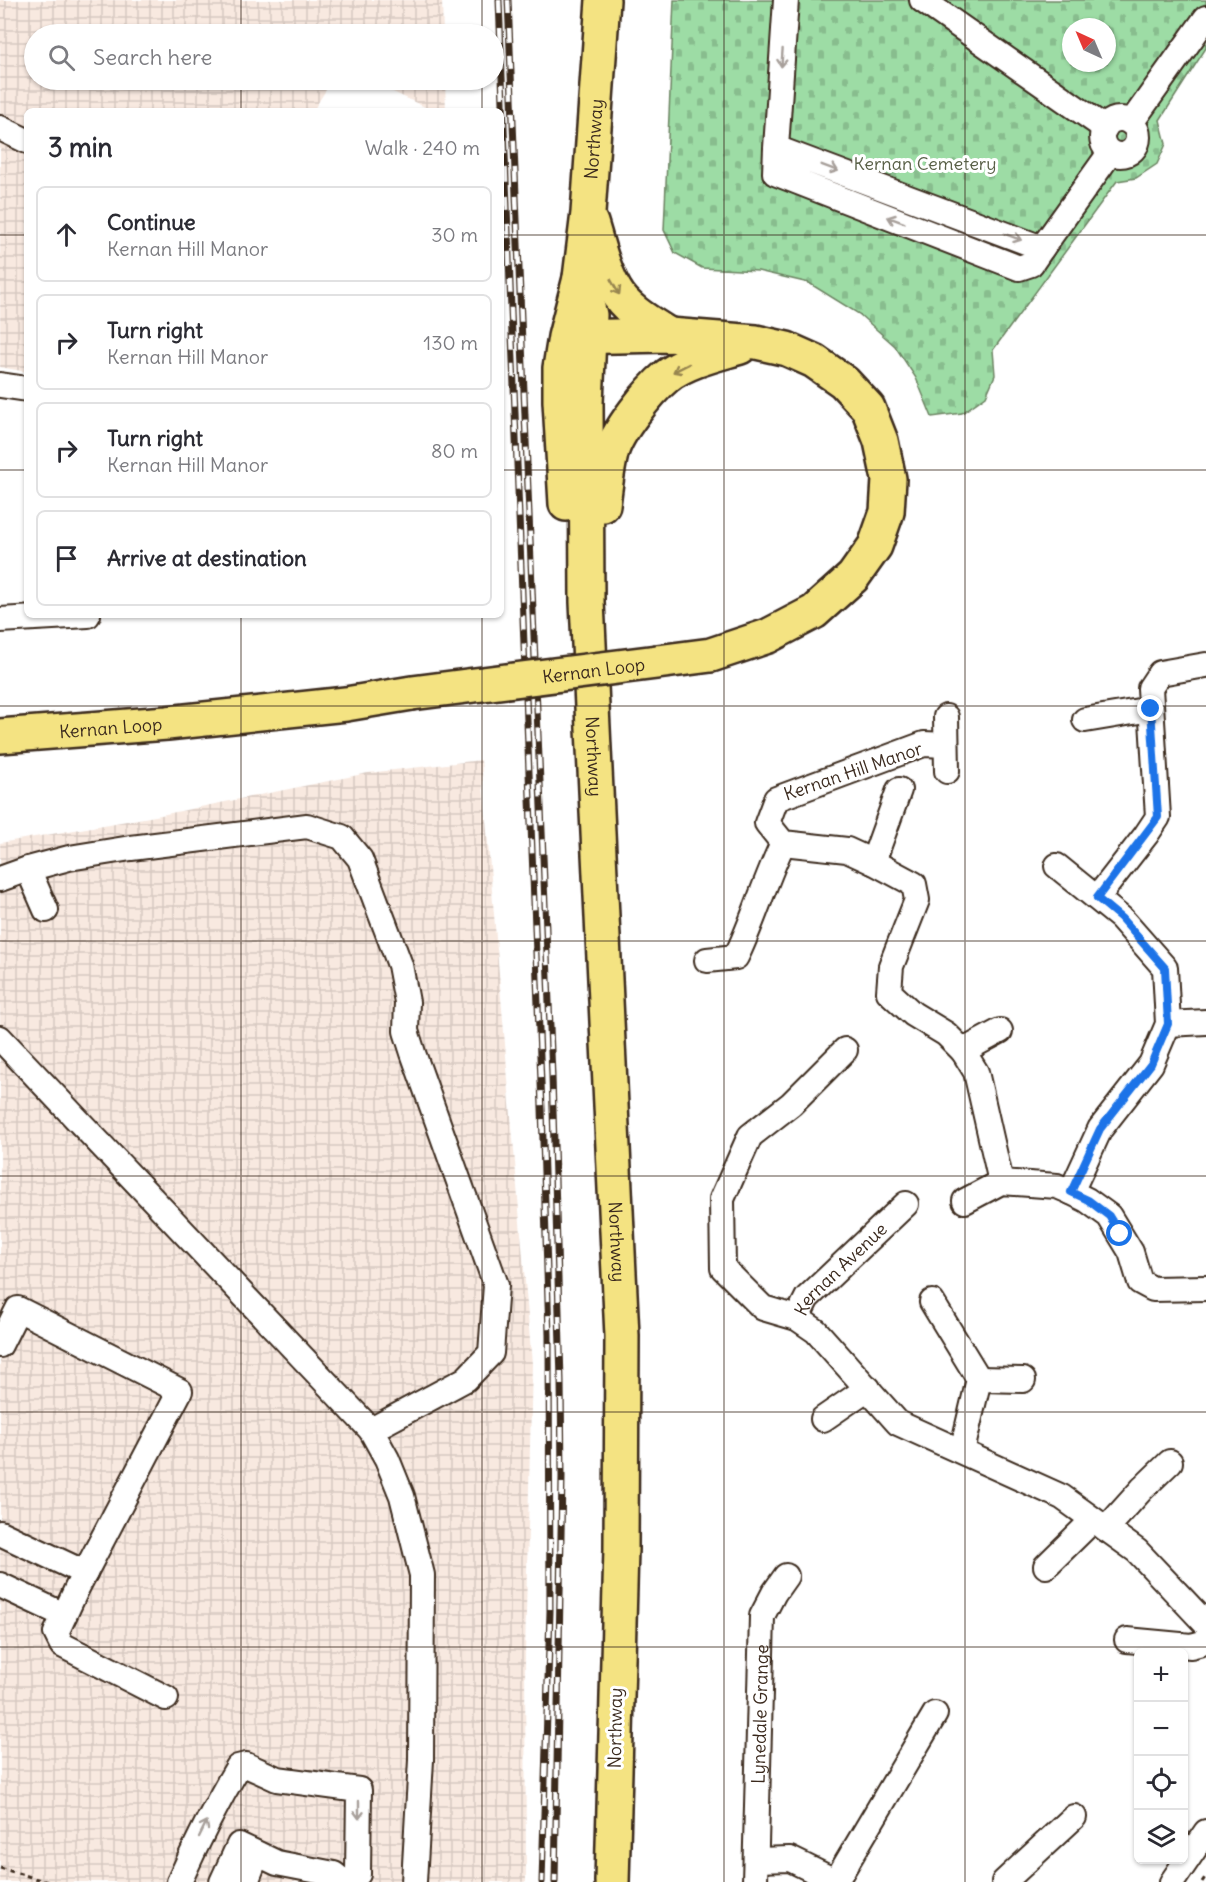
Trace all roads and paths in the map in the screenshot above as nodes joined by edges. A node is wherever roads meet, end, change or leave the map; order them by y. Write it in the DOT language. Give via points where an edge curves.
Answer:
graph roads {
  1 [pos="603,0"];
  2 [pos="786,0"];
  3 [pos="921,0"];
  4 [pos="1206,18"];
  5 [pos="1131,123"];
  6 [pos="0,128"];
  7 [pos="1105,128"];
  8 [pos="24,140"];
  9 [pos="1110,153"];
  10 [pos="588,213"];
  11 [pos="669,335"];
  12 [pos="576,336"];
  13 [pos="756,342"];
  14 [pos="0,385"];
  15 [pos="24,389"];
  16 [pos="587,602"];
  17 [pos="35,618"];
  18 [pos="0,620"];
  19 [pos="1206,665"];
  20 [pos="1151,709"];
  21 [pos="946,717"];
  22 [pos="1085,720"];
  23 [pos="0,736"];
  24 [pos="946,745"];
  25 [pos="947,771"];
  26 [pos="899,790"];
  27 [pos="783,843"];
  28 [pos="873,861"];
  29 [pos="1057,866"];
  30 [pos="28,868"];
  31 [pos="0,879"];
  32 [pos="1097,898"];
  33 [pos="46,910"];
  34 [pos="707,960"];
  35 [pos="1206,1022"];
  36 [pos="1168,1024"];
  37 [pos="1003,1027"];
  38 [pos="0,1038"];
  39 [pos="845,1050"];
  40 [pos="963,1051"];
  41 [pos="1001,1182"];
  42 [pos="1071,1192"];
  43 [pos="965,1201"];
  44 [pos="906,1204"];
  45 [pos="1206,1288"];
  46 [pos="932,1302"];
  47 [pos="797,1318"];
  48 [pos="0,1345"];
  49 [pos="979,1379"];
  50 [pos="1023,1380"];
  51 [pos="868,1388"];
  52 [pos="823,1419"];
  53 [pos="371,1430"];
  54 [pos="962,1451"];
  55 [pos="1170,1462"];
  56 [pos="1100,1524"];
  57 [pos="0,1533"];
  58 [pos="1046,1566"];
  59 [pos="85,1573"];
  60 [pos="786,1576"];
  61 [pos="0,1585"];
  62 [pos="1201,1609"];
  63 [pos="63,1615"];
  64 [pos="1127,1640"];
  65 [pos="1206,1642"];
  66 [pos="166,1698"];
  67 [pos="935,1714"];
  68 [pos="1074,1817"];
  69 [pos="1206,1832"];
  70 [pos="257,1854"];
  71 [pos="0,1868"];
  72 [pos="756,1871"];
  73 [pos="1206,1876"];
  74 [pos="48,1882"];
  75 [pos="179,1882"];
  76 [pos="222,1882"];
  77 [pos="246,1882"];
  78 [pos="344,1882"];
  79 [pos="349,1882"];
  80 [pos="414,1882"];
  81 [pos="612,1882"];
  82 [pos="836,1882"];
  83 [pos="1004,1882"];
  84 [pos="1172,1882"];
  85 [pos="1203,1882"];
  1 -- 10 [label="highway, Northway"];
  2 -- 9 [label="street, one-way" via="776,148 1042,248"];
  3 -- 7 [label="street"];
  4 -- 5 [label="street"];
  5 -- 7 [label="street" via="1120,120"];
  5 -- 9 [label="street" via="1137,133 1136,145 1122,155"];
  6 -- 8 [label="street"];
  7 -- 9 [label="street" via="1102,139"];
  10 -- 11 [label="highway, one-way" via="615,291 630,308"];
  10 -- 12 [label="highway, Northway" via="580,278 590,315"];
  11 -- 12 [label="highway, Kernan Loop"];
  11 -- 13 [label="highway, Kernan Loop"];
  12 -- 16 [label="highway, Northway"];
  12 -- 16 [label="highway, Northway" via="575,544"];
  13 -- 16 [label="highway, one-way" via="698,360 668,376 623,426 611,452"];
  13 -- 23 [label="highway, Kernan Loop, bridge" via="788,349 844,382 868,408 881,441 889,479 887,512 875,546 852,577 814,612 768,636 711,655 346,704"];
  14 -- 15 [label="street"];
  16 -- 81 [label="highway, Northway" via="622,1336"];
  17 -- 18 [label="street"];
  19 -- 20 [label="street" via="1160,673 1150,688"];
  20 -- 22 [label="street"];
  20 -- 32 [label="street" via="1158,817"];
  21 -- 24 [label="street, Kernan Hill Manor"];
  24 -- 25 [label="street, Kernan Hill Manor"];
  24 -- 27 [label="street, Kernan Hill Manor" via="924,744 776,799 767,823"];
  26 -- 28 [label="street, Kernan Hill Manor"];
  27 -- 28 [label="street" via="847,850"];
  27 -- 34 [label="street" via="736,957"];
  28 -- 40 [label="street" via="914,884 917,900 891,966 889,992"];
  29 -- 32 [label="street"];
  30 -- 31 [label="street"];
  30 -- 33 [label="street"];
  30 -- 53 [label="street" via="131,848 307,826 342,837 360,859 400,965 407,1002 406,1031 413,1053 496,1286 491,1353 466,1379"];
  32 -- 36 [label="street" via="1121,918 1165,968"];
  35 -- 36 [label="street"];
  36 -- 42 [label="street" via="1151,1064 1100,1129"];
  37 -- 40 [label="street"];
  38 -- 53 [label="street"];
  39 -- 47 [label="street" via="791,1104 750,1136 722,1199 723,1268 763,1308"];
  40 -- 41 [label="street" via="976,1072"];
  41 -- 42 [label="street" via="1057,1186"];
  41 -- 43 [label="street"];
  42 -- 45 [label="street" via="1109,1216 1131,1252 1140,1282 1154,1288"];
  44 -- 47 [label="street, Kernan Avenue" via="807,1298"];
  46 -- 49 [label="street"];
  47 -- 51 [label="street, Kernan Avenue" via="816,1331"];
  48 -- 59 [label="street" via="18,1309 180,1391"];
  49 -- 50 [label="street"];
  49 -- 54 [label="street"];
  51 -- 52 [label="street"];
  51 -- 54 [label="street, Kernan Avenue" via="898,1422"];
  53 -- 80 [label="street" via="402,1496 422,1575 421,1760"];
  54 -- 56 [label="street, Kernan Avenue" via="1062,1497"];
  55 -- 56 [label="street"];
  56 -- 58 [label="street"];
  56 -- 62 [label="street, Kernan Avenue" via="1137,1551"];
  57 -- 59 [label="street"];
  59 -- 63 [label="street"];
  60 -- 72 [label="street, Lynedale Grange" via="762,1616"];
  61 -- 63 [label="street"];
  63 -- 66 [label="street" via="56,1633 62,1645"];
  64 -- 65 [label="street" via="1191,1646"];
  67 -- 82 [label="street, Lynedale Grange"];
  68 -- 83 [label="street"];
  69 -- 84 [label="street"];
  70 -- 76 [label="street" via="239,1845"];
  70 -- 77 [label="street"];
  70 -- 78 [label="street" via="277,1863 334,1874"];
  71 -- 74 [label="path"];
  72 -- 82 [label="street, Lynedale Grange" via="790,1859"];
  73 -- 85 [label="path"];
  75 -- 79 [label="street, one-way" via="223,1792 238,1767 246,1765 277,1779 359,1790 358,1874"];
}
